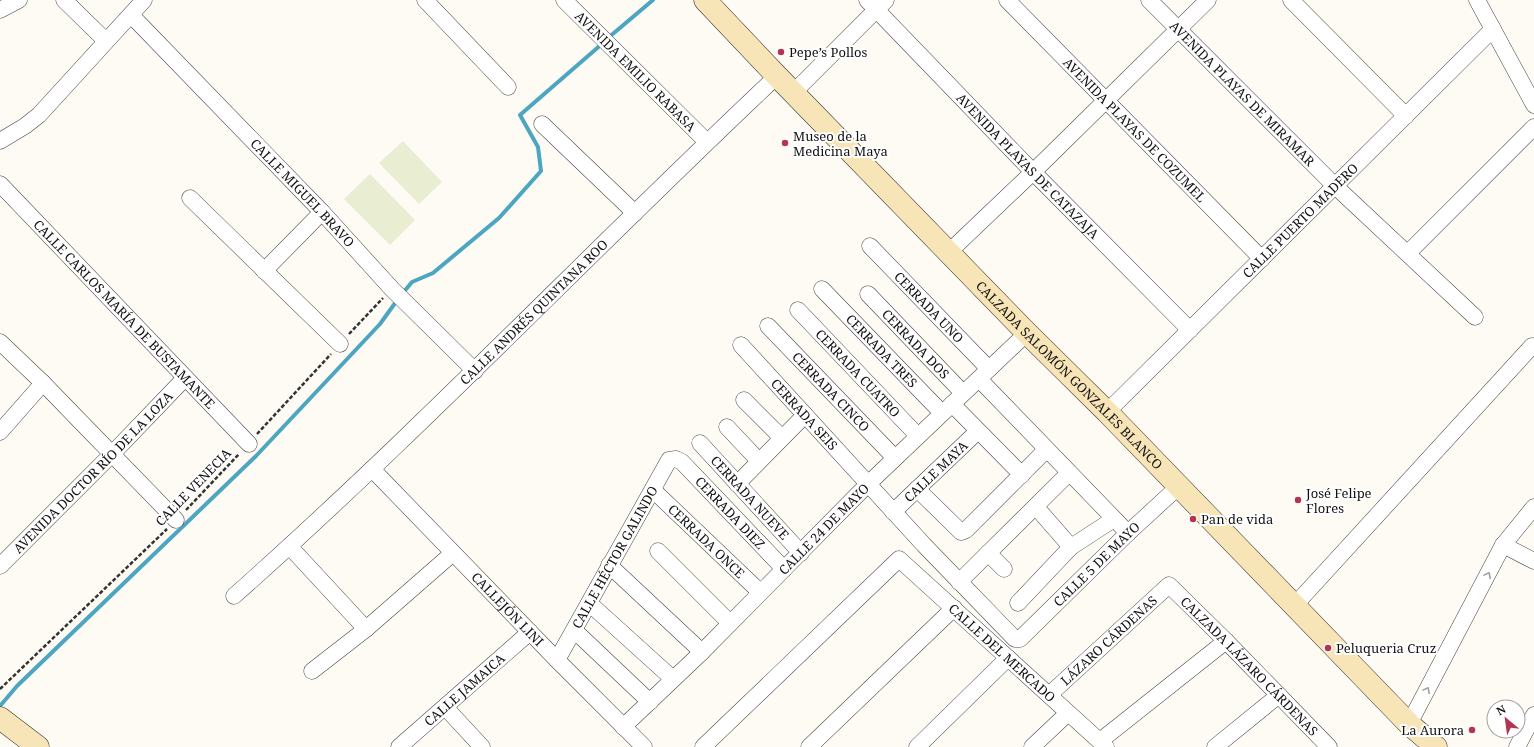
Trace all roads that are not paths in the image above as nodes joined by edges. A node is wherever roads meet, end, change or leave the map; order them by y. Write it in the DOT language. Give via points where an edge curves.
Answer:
graph roads {
  1 [pos="18,0"];
  2 [pos="64,0"];
  3 [pos="144,0"];
  4 [pos="425,0"];
  5 [pos="564,0"];
  6 [pos="705,0"];
  7 [pos="1007,0"];
  8 [pos="1149,0"];
  9 [pos="1208,0"];
  10 [pos="1291,0"];
  11 [pos="1477,0"];
  12 [pos="876,3"];
  13 [pos="0,10"];
  14 [pos="131,15"];
  15 [pos="1493,28"];
  16 [pos="1178,29"];
  17 [pos="106,41"];
  18 [pos="777,76"];
  19 [pos="508,87"];
  20 [pos="794,92"];
  21 [pos="1106,101"];
  22 [pos="1534,105"];
  23 [pos="1406,116"];
  24 [pos="542,124"];
  25 [pos="1534,127"];
  26 [pos="0,141"];
  27 [pos="707,142"];
  28 [pos="1033,172"];
  29 [pos="0,184"];
  30 [pos="1335,186"];
  31 [pos="190,198"];
  32 [pos="322,212"];
  33 [pos="635,213"];
  34 [pos="870,246"];
  35 [pos="949,252"];
  36 [pos="1408,253"];
  37 [pos="1262,259"];
  38 [pos="264,271"];
  39 [pos="822,289"];
  40 [pos="868,294"];
  41 [pos="798,310"];
  42 [pos="1475,318"];
  43 [pos="768,326"];
  44 [pos="1190,330"];
  45 [pos="1027,333"];
  46 [pos="0,342"];
  47 [pos="340,344"];
  48 [pos="741,345"];
  49 [pos="1532,346"];
  50 [pos="475,370"];
  51 [pos="984,374"];
  52 [pos="185,378"];
  53 [pos="43,383"];
  54 [pos="744,400"];
  55 [pos="953,403"];
  56 [pos="1107,412"];
  57 [pos="805,415"];
  58 [pos="727,427"];
  59 [pos="978,431"];
  60 [pos="0,432"];
  61 [pos="918,436"];
  62 [pos="782,438"];
  63 [pos="700,443"];
  64 [pos="249,444"];
  65 [pos="1046,450"];
  66 [pos="112,454"];
  67 [pos="895,458"];
  68 [pos="676,459"];
  69 [pos="759,461"];
  70 [pos="372,470"];
  71 [pos="1069,473"];
  72 [pos="1022,475"];
  73 [pos="737,484"];
  74 [pos="868,484"];
  75 [pos="1178,487"];
  76 [pos="917,489"];
  77 [pos="653,490"];
  78 [pos="1036,507"];
  79 [pos="1534,508"];
  80 [pos="893,512"];
  81 [pos="1114,519"];
  82 [pos="176,520"];
  83 [pos="1128,533"];
  84 [pos="1504,545"];
  85 [pos="290,547"];
  86 [pos="1071,547"];
  87 [pos="658,551"];
  88 [pos="453,553"];
  89 [pos="801,553"];
  90 [pos="988,553"];
  91 [pos="1534,560"];
  92 [pos="609,565"];
  93 [pos="0,566"];
  94 [pos="784,569"];
  95 [pos="1004,569"];
  96 [pos="959,582"];
  97 [pos="1169,585"];
  98 [pos="760,592"];
  99 [pos="234,596"];
  100 [pos="589,603"];
  101 [pos="1018,603"];
  102 [pos="1294,606"];
  103 [pos="954,608"];
  104 [pos="730,623"];
  105 [pos="366,629"];
  106 [pos="574,630"];
  107 [pos="530,632"];
  108 [pos="1015,639"];
  109 [pos="1226,641"];
  110 [pos="702,652"];
  111 [pos="1008,658"];
  112 [pos="557,660"];
  113 [pos="312,671"];
  114 [pos="673,679"];
  115 [pos="1279,695"];
  116 [pos="1050,696"];
  117 [pos="650,702"];
  118 [pos="446,707"];
  119 [pos="1068,713"];
  120 [pos="1534,715"];
  121 [pos="0,718"];
  122 [pos="1409,724"];
  123 [pos="623,727"];
  124 [pos="408,744"];
  125 [pos="1103,744"];
  126 [pos="38,747"];
  127 [pos="482,747"];
  128 [pos="644,747"];
  129 [pos="703,747"];
  130 [pos="809,747"];
  131 [pos="917,747"];
  132 [pos="1032,747"];
  133 [pos="1215,747"];
  134 [pos="1329,747"];
  135 [pos="1436,747"];
  136 [pos="1517,747"];
  1 -- 13 [label="street"];
  2 -- 17 [label="street"];
  3 -- 14 [label="street"];
  4 -- 19 [label="street"];
  5 -- 27 [label="street, AVENIDA EMILIO RABASA"];
  6 -- 18 [label="street, CALZADA SALOMÓN GONZALES BLANCO"];
  7 -- 21 [label="street, AVENIDA PLAYAS DE COZUMEL"];
  8 -- 16 [label="street, AVENIDA PLAYAS DE MIRAMAR"];
  9 -- 16 [label="street"];
  10 -- 23 [label="street"];
  11 -- 15 [label="street"];
  12 -- 20 [label="street"];
  12 -- 28 [label="street, AVENIDA PLAYAS DE CATAZAJA"];
  14 -- 17 [label="street"];
  14 -- 32 [label="street, CALLE MIGUEL BRAVO"];
  15 -- 22 [label="street"];
  15 -- 23 [label="street, CALLE PUERTO MADERO"];
  16 -- 21 [label="street"];
  16 -- 30 [label="street, AVENIDA PLAYAS DE MIRAMAR"];
  17 -- 26 [label="street" via="38,115"];
  18 -- 20 [label="street, CALZADA SALOMÓN GONZALES BLANCO"];
  18 -- 27 [label="street, CALLE ANDRÉS QUINTANA ROO"];
  20 -- 35 [label="street, CALZADA SALOMÓN GONZALES BLANCO"];
  21 -- 28 [label="street"];
  21 -- 37 [label="street, AVENIDA PLAYAS DE COZUMEL"];
  23 -- 30 [label="street, CALLE PUERTO MADERO"];
  24 -- 33 [label="street"];
  25 -- 36 [label="street"];
  27 -- 33 [label="street, CALLE ANDRÉS QUINTANA ROO"];
  28 -- 35 [label="street"];
  28 -- 44 [label="street, AVENIDA PLAYAS DE CATAZAJA"];
  29 -- 52 [label="street, CALLE CARLOS MARÍA DE BUSTAMANTE"];
  30 -- 36 [label="street, AVENIDA PLAYAS DE MIRAMAR"];
  30 -- 37 [label="street, CALLE PUERTO MADERO"];
  31 -- 38 [label="street"];
  32 -- 38 [label="street"];
  32 -- 50 [label="street, CALLE MIGUEL BRAVO" via="392,289"];
  33 -- 50 [label="street, CALLE ANDRÉS QUINTANA ROO"];
  34 -- 51 [label="street, CERRADA UNO"];
  35 -- 45 [label="street, CALZADA SALOMÓN GONZALES BLANCO"];
  36 -- 42 [label="street, AVENIDA PLAYAS DE MIRAMAR"];
  37 -- 44 [label="street, CALLE PUERTO MADERO"];
  38 -- 47 [label="street"];
  39 -- 55 [label="street, CERRADA TRES"];
  40 -- 55 [label="street, CERRADA DOS"];
  41 -- 61 [label="street, CERRADA CUATRO"];
  43 -- 67 [label="street, CERRADA CINCO"];
  44 -- 56 [label="street, CALLE PUERTO MADERO"];
  45 -- 51 [label="street, CALLE 24 DE MAYO"];
  45 -- 56 [label="street, CALZADA SALOMÓN GONZALES BLANCO"];
  46 -- 53 [label="street"];
  48 -- 57 [label="street, CERRADA SEIS"];
  49 -- 102 [label="street"];
  50 -- 70 [label="street, CALLE ANDRÉS QUINTANA ROO"];
  51 -- 55 [label="street, CALLE 24 DE MAYO"];
  51 -- 65 [label="street"];
  52 -- 64 [label="street, CALLE CARLOS MARÍA DE BUSTAMANTE"];
  52 -- 66 [label="street, AVENIDA DOCTOR RÍO DE LA LOZA"];
  53 -- 60 [label="street"];
  53 -- 66 [label="street"];
  54 -- 62 [label="street"];
  55 -- 59 [label="street"];
  55 -- 61 [label="street, CALLE 24 DE MAYO"];
  56 -- 75 [label="street, CALZADA SALOMÓN GONZALES BLANCO"];
  57 -- 62 [label="street"];
  57 -- 74 [label="street, CERRADA SEIS"];
  58 -- 69 [label="street"];
  59 -- 72 [label="street"];
  59 -- 76 [label="street, CALLE MAYA"];
  61 -- 67 [label="street, CALLE 24 DE MAYO"];
  62 -- 69 [label="street"];
  63 -- 73 [label="street, CERRADA NUEVE"];
  65 -- 71 [label="street"];
  65 -- 72 [label="street"];
  66 -- 82 [label="street"];
  66 -- 93 [label="street, AVENIDA DOCTOR RÍO DE LA LOZA"];
  67 -- 74 [label="street, CALLE 24 DE MAYO"];
  68 -- 77 [label="street, CALLE HÉCTOR GALINDO" via="670,460"];
  68 -- 94 [label="street, CERRADA DIEZ" via="682,462"];
  69 -- 73 [label="street"];
  70 -- 85 [label="street, CALLE ANDRÉS QUINTANA ROO"];
  70 -- 88 [label="street, CALLEJÓN LINI"];
  71 -- 78 [label="street"];
  71 -- 81 [label="street"];
  72 -- 76 [label="street" via="961,532"];
  73 -- 89 [label="street, CERRADA NUEVE"];
  74 -- 80 [label="street, CALLE DEL MERCADO"];
  74 -- 89 [label="street, CALLE 24 DE MAYO"];
  75 -- 83 [label="street, CALLE 5 DE MAYO"];
  75 -- 102 [label="street, CALZADA SALOMÓN GONZALES BLANCO"];
  76 -- 80 [label="street, CALLE MAYA"];
  77 -- 92 [label="street, CALLE HÉCTOR GALINDO"];
  77 -- 98 [label="street, CERRADA ONCE"];
  78 -- 86 [label="street"];
  78 -- 90 [label="street"];
  79 -- 84 [label="street"];
  80 -- 96 [label="street, CALLE DEL MERCADO"];
  81 -- 83 [label="street"];
  81 -- 86 [label="street"];
  83 -- 108 [label="street, CALLE 5 DE MAYO" via="1020,639"];
  84 -- 91 [label="street"];
  122 -- 84 [label="street, one-way"];
  85 -- 99 [label="street, CALLE ANDRÉS QUINTANA ROO"];
  85 -- 105 [label="street"];
  86 -- 101 [label="street"];
  87 -- 104 [label="street"];
  88 -- 105 [label="street"];
  88 -- 107 [label="street, CALLEJÓN LINI"];
  89 -- 94 [label="street, CALLE 24 DE MAYO"];
  90 -- 95 [label="street"];
  90 -- 96 [label="street"];
  92 -- 100 [label="street, CALLE HÉCTOR GALINDO"];
  92 -- 110 [label="street"];
  94 -- 98 [label="street, CALLE 24 DE MAYO"];
  96 -- 108 [label="street, CALLE DEL MERCADO"];
  97 -- 109 [label="street, CALZADA LÁZARO CÁRDENAS"];
  97 -- 116 [label="street, LÁZARO CÁRDENAS"];
  98 -- 104 [label="street, CALLE 24 DE MAYO"];
  100 -- 106 [label="street, CALLE HÉCTOR GALINDO"];
  100 -- 114 [label="street"];
  102 -- 122 [label="street, CALZADA SALOMÓN GONZALES BLANCO"];
  103 -- 111 [label="street, CALLE DEL MERCADO"];
  103 -- 129 [label="street, CALLE DEL MERCADO" via="899,559"];
  103 -- 130 [label="street"];
  104 -- 110 [label="street, CALLE 24 DE MAYO"];
  105 -- 113 [label="street"];
  106 -- 112 [label="street, CALLE HÉCTOR GALINDO"];
  106 -- 117 [label="street"];
  107 -- 112 [label="street, CALLEJÓN LINI"];
  107 -- 118 [label="street, CALLE JAMAICA"];
  109 -- 115 [label="street, CALZADA LÁZARO CÁRDENAS"];
  109 -- 125 [label="street"];
  110 -- 114 [label="street, CALLE 24 DE MAYO"];
  111 -- 116 [label="street, CALLE DEL MERCADO"];
  111 -- 131 [label="street"];
  112 -- 123 [label="street, CALLEJÓN LINI"];
  114 -- 117 [label="street, CALLE 24 DE MAYO"];
  115 -- 133 [label="street"];
  115 -- 134 [label="street, CALZADA LÁZARO CÁRDENAS"];
  116 -- 119 [label="street, CALLE DEL MERCADO"];
  117 -- 123 [label="street, CALLE 24 DE MAYO"];
  118 -- 124 [label="street, CALLE JAMAICA"];
  118 -- 127 [label="street"];
  119 -- 125 [label="street, CALLE DEL MERCADO"];
  119 -- 132 [label="street"];
  120 -- 136 [label="street"];
  121 -- 126 [label="street"];
  122 -- 135 [label="street, CALZADA SALOMÓN GONZALES BLANCO"];
  123 -- 128 [label="street, CALLEJÓN LINI"];
}
